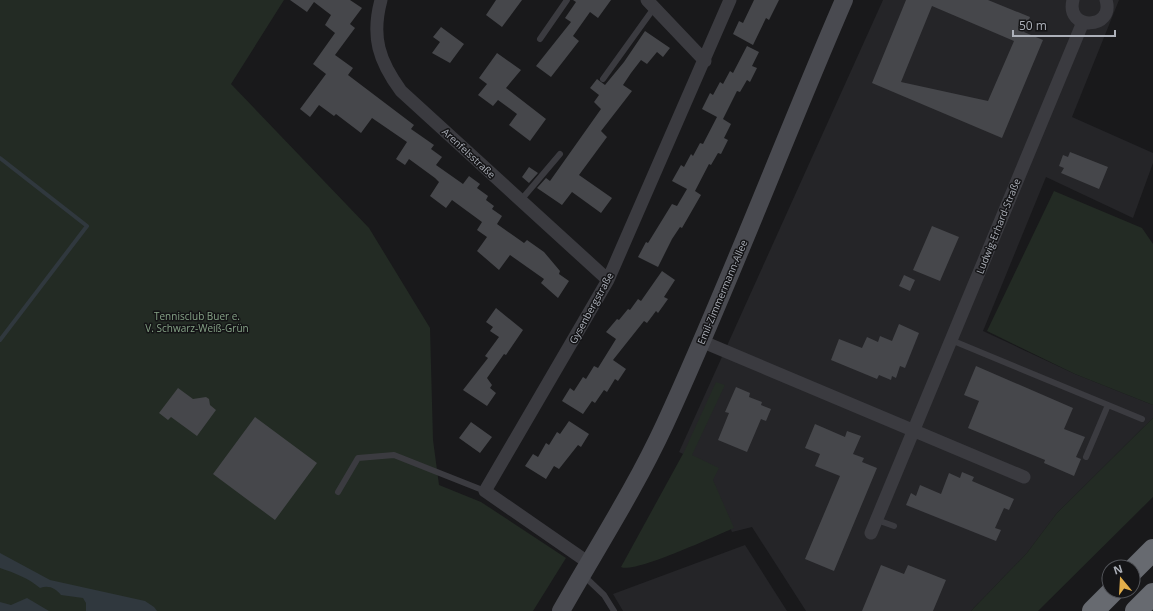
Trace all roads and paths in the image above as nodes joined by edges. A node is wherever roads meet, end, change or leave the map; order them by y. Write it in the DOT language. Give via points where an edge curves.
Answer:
graph roads {
  1 [pos="381,0"];
  2 [pos="567,0"];
  3 [pos="730,0"];
  4 [pos="844,0"];
  5 [pos="1073,0"];
  6 [pos="1106,0"];
  7 [pos="650,4"];
  8 [pos="1083,22"];
  9 [pos="540,39"];
  10 [pos="705,61"];
  11 [pos="603,79"];
  12 [pos="560,154"];
  13 [pos="521,200"];
  14 [pos="608,280"];
  15 [pos="951,340"];
  16 [pos="701,341"];
  17 [pos="1108,405"];
  18 [pos="1142,420"];
  19 [pos="914,431"];
  20 [pos="1086,458"];
  21 [pos="1024,477"];
  22 [pos="338,492"];
  23 [pos="485,492"];
  24 [pos="877,520"];
  25 [pos="894,526"];
  26 [pos="871,533"];
  27 [pos="1153,550"];
  28 [pos="1141,562"];
  29 [pos="585,569"];
  30 [pos="1153,594"];
  31 [pos="1105,599"];
  32 [pos="553,611"];
  33 [pos="561,611"];
  34 [pos="614,611"];
  35 [pos="1094,611"];
  36 [pos="1136,611"];
  1 -- 13 [label="street, Arenfelsstraße" via="376,32 380,53 388,73 401,91"];
  2 -- 9 [label="lane"];
  3 -- 10 [label="street, Gysenbergstraße"];
  4 -- 16 [label="main road, Emil-Zimmermann-Allee"];
  5 -- 8 [label="street" via="1074,13"];
  6 -- 8 [label="street" via="1107,7 1103,17 1094,23"];
  7 -- 10 [label="street"];
  7 -- 11 [label="lane"];
  8 -- 15 [label="street, Ludwig-Erhard-Straße"];
  10 -- 14 [label="street, Gysenbergstraße"];
  12 -- 13 [label="lane"];
  13 -- 14 [label="street, Arenfelsstraße"];
  14 -- 23 [label="street, Gysenbergstraße"];
  15 -- 17 [label="lane"];
  15 -- 19 [label="street, Ludwig-Erhard-Straße"];
  16 -- 19 [label="street"];
  16 -- 29 [label="main road, Emil-Zimmermann-Allee" via="642,471"];
  17 -- 18 [label="lane"];
  17 -- 20 [label="lane"];
  19 -- 21 [label="street"];
  19 -- 24 [label="street, Ludwig-Erhard-Straße"];
  22 -- 23 [label="lane" via="358,458 394,455"];
  23 -- 29 [label="street"];
  24 -- 25 [label="lane"];
  24 -- 26 [label="street, Ludwig-Erhard-Straße"];
  27 -- 28 [label="highway"];
  29 -- 32 [label="main road, Emil-Zimmermann-Allee"];
  29 -- 33 [label="main road, Emil-Zimmermann-Allee"];
  29 -- 34 [label="lane"];
  30 -- 36 [label="highway"];
  31 -- 35 [label="highway"];
}
